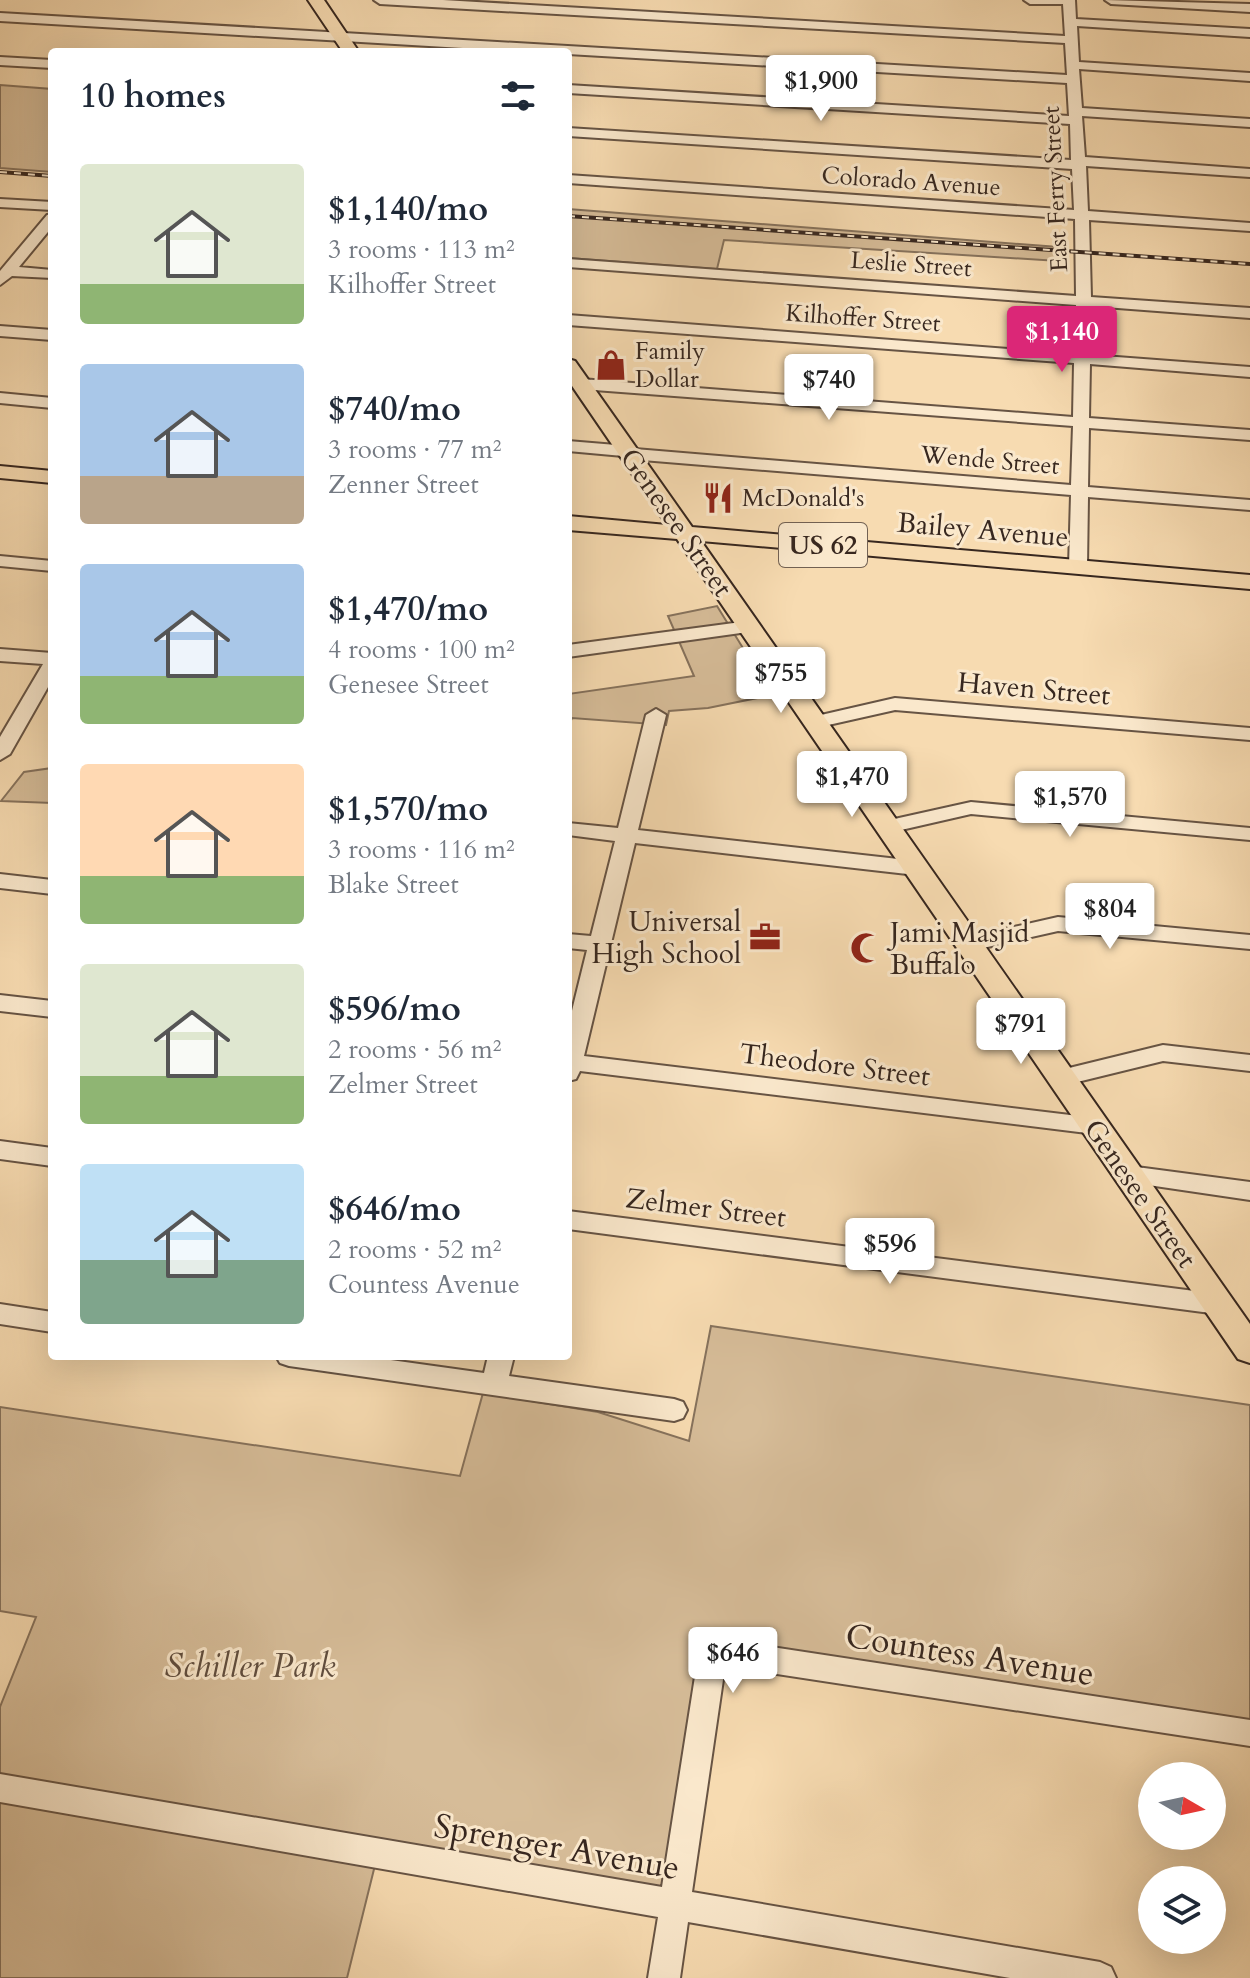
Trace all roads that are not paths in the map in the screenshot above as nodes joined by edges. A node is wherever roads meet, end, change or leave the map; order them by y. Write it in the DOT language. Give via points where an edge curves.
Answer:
graph roads {
  1 [pos="316,0"];
  2 [pos="380,0"];
  3 [pos="1030,0"];
  4 [pos="1067,0"];
  5 [pos="1111,0"];
  6 [pos="1250,8"];
  7 [pos="0,17"];
  8 [pos="1070,22"];
  9 [pos="1250,33"];
  10 [pos="339,34"];
  11 [pos="1071,40"];
  12 [pos="348,48"];
  13 [pos="0,61"];
  14 [pos="48,64"];
  15 [pos="1073,72"];
  16 [pos="1250,77"];
  17 [pos="572,89"];
  18 [pos="1075,116"];
  19 [pos="1250,123"];
  20 [pos="572,132"];
  21 [pos="1078,163"];
  22 [pos="1250,173"];
  23 [pos="572,179"];
  24 [pos="0,203"];
  25 [pos="48,206"];
  26 [pos="1082,216"];
  27 [pos="48,223"];
  28 [pos="1250,227"];
  29 [pos="0,252"];
  30 [pos="23,253"];
  31 [pos="572,263"];
  32 [pos="48,274"];
  33 [pos="4,276"];
  34 [pos="1083,301"];
  35 [pos="1250,313"];
  36 [pos="572,320"];
  37 [pos="0,331"];
  38 [pos="48,335"];
  39 [pos="1082,359"];
  40 [pos="572,371"];
  41 [pos="1250,372"];
  42 [pos="0,398"];
  43 [pos="48,403"];
  44 [pos="1081,422"];
  45 [pos="1250,435"];
  46 [pos="572,446"];
  47 [pos="629,453"];
  48 [pos="0,472"];
  49 [pos="48,477"];
  50 [pos="1079,491"];
  51 [pos="1250,505"];
  52 [pos="572,523"];
  53 [pos="684,533"];
  54 [pos="0,561"];
  55 [pos="48,566"];
  56 [pos="1078,567"];
  57 [pos="1250,582"];
  58 [pos="749,627"];
  59 [pos="572,650"];
  60 [pos="0,655"];
  61 [pos="48,661"];
  62 [pos="48,669"];
  63 [pos="656,715"];
  64 [pos="815,722"];
  65 [pos="1250,734"];
  66 [pos="1,751"];
  67 [pos="888,827"];
  68 [pos="572,829"];
  69 [pos="1250,834"];
  70 [pos="627,835"];
  71 [pos="916,868"];
  72 [pos="0,881"];
  73 [pos="47,886"];
  74 [pos="572,941"];
  75 [pos="1250,942"];
  76 [pos="600,944"];
  77 [pos="970,944"];
  78 [pos="0,1003"];
  79 [pos="48,1009"];
  80 [pos="572,1054"];
  81 [pos="1250,1063"];
  82 [pos="572,1066"];
  83 [pos="1061,1078"];
  84 [pos="1095,1126"];
  85 [pos="0,1150"];
  86 [pos="48,1156"];
  87 [pos="1129,1175"];
  88 [pos="1250,1191"];
  89 [pos="572,1221"];
  90 [pos="1218,1304"];
  91 [pos="0,1314"];
  92 [pos="48,1321"];
  93 [pos="1250,1350"];
  94 [pos="317,1360"];
  95 [pos="500,1360"];
  96 [pos="494,1385"];
  97 [pos="674,1410"];
  98 [pos="1250,1733"];
  99 [pos="0,1788"];
  100 [pos="675,1905"];
  101 [pos="664,1978"];
  102 [pos="1100,1978"];
  1 -- 10 [label="main road"];
  2 -- 11 [label="street"];
  3 -- 4 [label="street"];
  4 -- 8 [label="street, East Ferry Street"];
  5 -- 6 [label="street"];
  7 -- 10 [label="street"];
  8 -- 9 [label="street"];
  8 -- 11 [label="street, East Ferry Street"];
  10 -- 12 [label="main road"];
  10 -- 15 [label="street"];
  11 -- 15 [label="street, East Ferry Street"];
  13 -- 14 [label="street"];
  15 -- 16 [label="street"];
  15 -- 18 [label="street, East Ferry Street"];
  17 -- 18 [label="street"];
  18 -- 19 [label="street"];
  18 -- 21 [label="street, East Ferry Street"];
  20 -- 21 [label="street"];
  21 -- 22 [label="street"];
  21 -- 26 [label="street, East Ferry Street"];
  23 -- 26 [label="street, Colorado Avenue"];
  24 -- 25 [label="street"];
  26 -- 28 [label="street, Colorado Avenue"];
  26 -- 34 [label="street, East Ferry Street"];
  27 -- 30 [label="street"];
  29 -- 30 [label="street"];
  30 -- 33 [label="street"];
  31 -- 34 [label="street, Leslie Street"];
  32 -- 33 [label="street"];
  34 -- 35 [label="street, Leslie Street"];
  34 -- 39 [label="street, East Ferry Street"];
  36 -- 39 [label="street, Kilhoffer Street"];
  37 -- 38 [label="street"];
  39 -- 41 [label="street, Kilhoffer Street"];
  39 -- 44 [label="street, East Ferry Street"];
  40 -- 44 [label="street"];
  40 -- 47 [label="main road, Genesee Street"];
  42 -- 43 [label="street"];
  44 -- 45 [label="street"];
  44 -- 50 [label="street, East Ferry Street"];
  46 -- 47 [label="street, Wende Street"];
  47 -- 50 [label="street, Wende Street"];
  47 -- 53 [label="main road, Genesee Street"];
  48 -- 49 [label="main road"];
  50 -- 51 [label="street, Wende Street"];
  50 -- 56 [label="street, East Ferry Street"];
  52 -- 53 [label="main road, Bailey Avenue / US 62"];
  53 -- 56 [label="main road, Bailey Avenue / US 62"];
  53 -- 58 [label="main road, Genesee Street"];
  54 -- 55 [label="street"];
  56 -- 57 [label="main road, Bailey Avenue / US 62"];
  58 -- 59 [label="street"];
  58 -- 64 [label="main road, Genesee Street"];
  60 -- 61 [label="street"];
  62 -- 66 [label="street"];
  63 -- 70 [label="street"];
  64 -- 65 [label="street, Haven Street" via="895,704"];
  64 -- 67 [label="main road, Genesee Street"];
  67 -- 69 [label="street" via="971,808"];
  67 -- 71 [label="main road, Genesee Street"];
  68 -- 70 [label="street"];
  70 -- 71 [label="street"];
  70 -- 76 [label="street"];
  71 -- 77 [label="main road, Genesee Street"];
  72 -- 73 [label="street"];
  74 -- 76 [label="street"];
  75 -- 77 [label="street" via="1058,924"];
  76 -- 80 [label="street"];
  77 -- 83 [label="main road, Genesee Street"];
  78 -- 79 [label="street"];
  81 -- 83 [label="street" via="1163,1053"];
  82 -- 84 [label="street, Theodore Street"];
  83 -- 84 [label="main road, Genesee Street"];
  84 -- 87 [label="main road, Genesee Street"];
  85 -- 86 [label="street"];
  87 -- 88 [label="street"];
  87 -- 90 [label="main road, Genesee Street"];
  89 -- 90 [label="street, Zelmer Street"];
  90 -- 93 [label="main road, Genesee Street"];
  91 -- 92 [label="street"];
  94 -- 96 [label="street"];
  95 -- 96 [label="street"];
  96 -- 97 [label="street"];
  98 -- 100 [label="street, Countess Avenue" via="713,1651"];
  99 -- 100 [label="street, Sprenger Avenue"];
  100 -- 101 [label="street"];
  100 -- 102 [label="street, Sprenger Avenue"];
}
